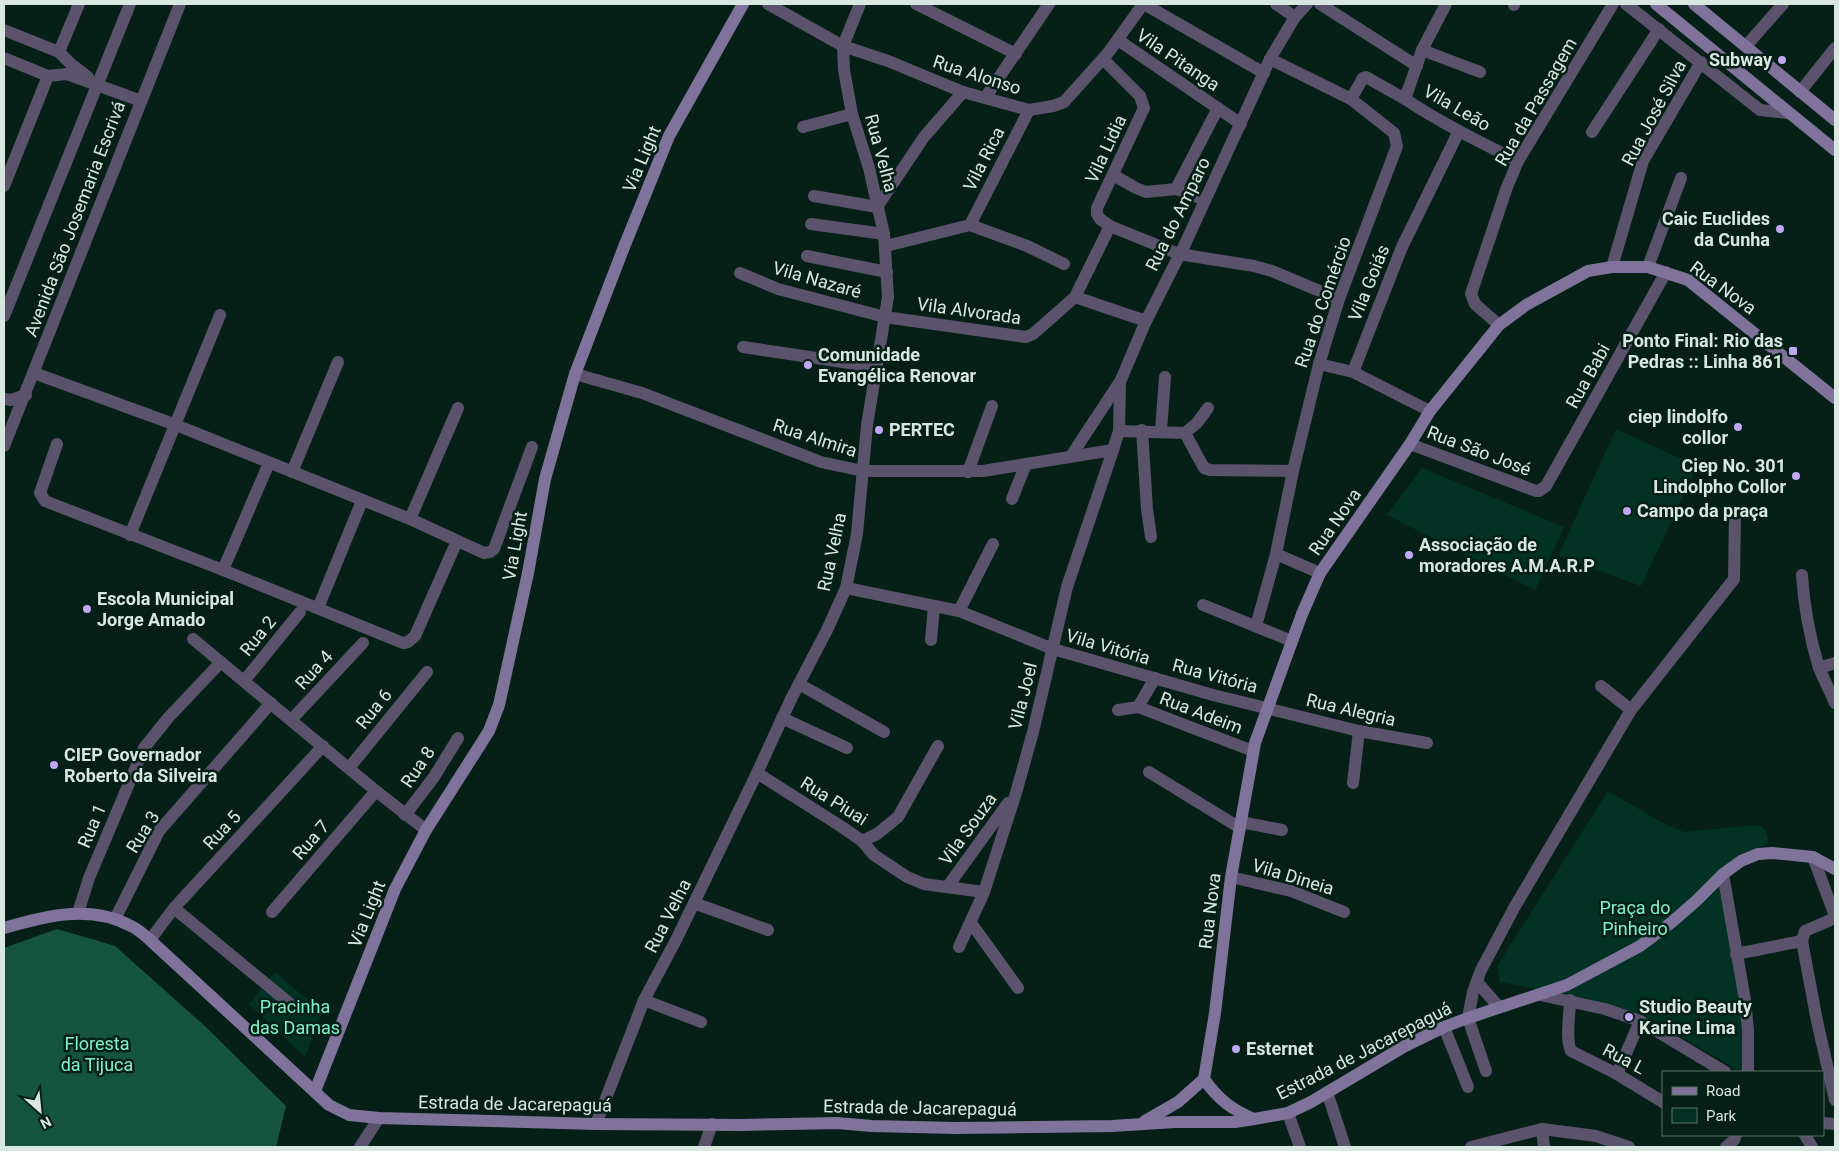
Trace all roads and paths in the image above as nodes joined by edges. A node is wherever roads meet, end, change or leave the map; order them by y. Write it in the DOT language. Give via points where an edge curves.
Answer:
graph roads {
  1 [pos="78,4"];
  2 [pos="130,4"];
  3 [pos="180,4"];
  4 [pos="744,4"];
  5 [pos="768,4"];
  6 [pos="860,4"];
  7 [pos="916,4"];
  8 [pos="1049,4"];
  9 [pos="1143,4"];
  10 [pos="1276,4"];
  11 [pos="1307,4"];
  12 [pos="1320,4"];
  13 [pos="1446,4"];
  14 [pos="1613,4"];
  15 [pos="1626,4"];
  16 [pos="1694,4"];
  17 [pos="1783,4"];
  18 [pos="1658,5"];
  19 [pos="1295,17"];
  20 [pos="1654,25"];
  21 [pos="4,30"];
  22 [pos="1118,40"];
  23 [pos="843,46"];
  24 [pos="1746,46"];
  25 [pos="1835,48"];
  26 [pos="1422,50"];
  27 [pos="59,52"];
  28 [pos="1016,54"];
  29 [pos="4,58"];
  30 [pos="1103,59"];
  31 [pos="1270,59"];
  32 [pos="1701,62"];
  33 [pos="1417,66"];
  34 [pos="1480,72"];
  35 [pos="1264,73"];
  36 [pos="48,76"];
  37 [pos="98,84"];
  38 [pos="963,92"];
  39 [pos="1800,92"];
  40 [pos="985,98"];
  41 [pos="1405,98"];
  42 [pos="1352,99"];
  43 [pos="140,101"];
  44 [pos="1218,108"];
  45 [pos="1029,110"];
  46 [pos="1788,113"];
  47 [pos="852,114"];
  48 [pos="1835,120"];
  49 [pos="1241,124"];
  50 [pos="803,126"];
  51 [pos="1459,131"];
  52 [pos="1592,132"];
  53 [pos="1835,150"];
  54 [pos="1518,161"];
  55 [pos="1113,175"];
  56 [pos="1681,178"];
  57 [pos="4,186"];
  58 [pos="1176,189"];
  59 [pos="814,196"];
  60 [pos="1205,200"];
  61 [pos="877,207"];
  62 [pos="811,224"];
  63 [pos="970,225"];
  64 [pos="1110,226"];
  65 [pos="885,240"];
  66 [pos="1179,254"];
  67 [pos="807,256"];
  68 [pos="1064,264"];
  69 [pos="1612,267"];
  70 [pos="1648,267"];
  71 [pos="887,272"];
  72 [pos="1666,272"];
  73 [pos="740,273"];
  74 [pos="1075,297"];
  75 [pos="1340,299"];
  76 [pos="220,315"];
  77 [pos="4,316"];
  78 [pos="885,317"];
  79 [pos="1146,321"];
  80 [pos="1499,325"];
  81 [pos="743,347"];
  82 [pos="338,362"];
  83 [pos="1319,364"];
  84 [pos="876,367"];
  85 [pos="1353,372"];
  86 [pos="34,373"];
  87 [pos="575,374"];
  88 [pos="1166,377"];
  89 [pos="1120,382"];
  90 [pos="26,395"];
  91 [pos="1835,398"];
  92 [pos="4,399"];
  93 [pos="992,406"];
  94 [pos="458,408"];
  95 [pos="1208,408"];
  96 [pos="1430,412"];
  97 [pos="176,425"];
  98 [pos="1142,430"];
  99 [pos="1119,431"];
  100 [pos="1160,431"];
  101 [pos="1185,433"];
  102 [pos="57,444"];
  103 [pos="1410,444"];
  104 [pos="4,446"];
  105 [pos="532,447"];
  106 [pos="1114,450"];
  107 [pos="1071,456"];
  108 [pos="269,463"];
  109 [pos="1026,464"];
  110 [pos="863,471"];
  111 [pos="1293,471"];
  112 [pos="292,472"];
  113 [pos="968,472"];
  114 [pos="1536,491"];
  115 [pos="1012,498"];
  116 [pos="362,501"];
  117 [pos="1735,513"];
  118 [pos="410,519"];
  119 [pos="130,535"];
  120 [pos="1151,537"];
  121 [pos="457,540"];
  122 [pos="993,544"];
  123 [pos="1276,554"];
  124 [pos="223,570"];
  125 [pos="1320,573"];
  126 [pos="1802,574"];
  127 [pos="846,588"];
  128 [pos="1203,605"];
  129 [pos="934,606"];
  130 [pos="318,608"];
  131 [pos="958,611"];
  132 [pos="300,612"];
  133 [pos="1256,626"];
  134 [pos="193,639"];
  135 [pos="931,640"];
  136 [pos="1292,641"];
  137 [pos="362,642"];
  138 [pos="1052,650"];
  139 [pos="221,662"];
  140 [pos="1835,663"];
  141 [pos="1819,668"];
  142 [pos="427,672"];
  143 [pos="1155,678"];
  144 [pos="244,681"];
  145 [pos="799,684"];
  146 [pos="1602,686"];
  147 [pos="270,703"];
  148 [pos="1835,703"];
  149 [pos="1138,707"];
  150 [pos="1267,708"];
  151 [pos="1118,710"];
  152 [pos="1631,710"];
  153 [pos="782,718"];
  154 [pos="292,720"];
  155 [pos="1359,731"];
  156 [pos="884,732"];
  157 [pos="458,738"];
  158 [pos="1428,743"];
  159 [pos="323,746"];
  160 [pos="938,746"];
  161 [pos="846,748"];
  162 [pos="1253,751"];
  163 [pos="349,768"];
  164 [pos="1149,772"];
  165 [pos="757,774"];
  166 [pos="1353,783"];
  167 [pos="376,791"];
  168 [pos="1016,793"];
  169 [pos="405,815"];
  170 [pos="1241,825"];
  171 [pos="426,830"];
  172 [pos="1282,830"];
  173 [pos="862,841"];
  174 [pos="1813,857"];
  175 [pos="1835,869"];
  176 [pos="1723,874"];
  177 [pos="1231,877"];
  178 [pos="948,886"];
  179 [pos="984,892"];
  180 [pos="694,903"];
  181 [pos="174,908"];
  182 [pos="272,912"];
  183 [pos="1344,912"];
  184 [pos="78,913"];
  185 [pos="1835,917"];
  186 [pos="115,919"];
  187 [pos="971,923"];
  188 [pos="4,928"];
  189 [pos="768,930"];
  190 [pos="150,940"];
  191 [pos="1802,941"];
  192 [pos="959,948"];
  193 [pos="1736,954"];
  194 [pos="1477,982"];
  195 [pos="1018,988"];
  196 [pos="1540,995"];
  197 [pos="644,1000"];
  198 [pos="1570,1000"];
  199 [pos="289,1003"];
  200 [pos="1499,1007"];
  201 [pos="1468,1018"];
  202 [pos="701,1022"];
  203 [pos="1640,1022"];
  204 [pos="1444,1027"];
  205 [pos="1486,1070"];
  206 [pos="1723,1071"];
  207 [pos="1748,1071"];
  208 [pos="1617,1074"];
  209 [pos="1204,1079"];
  210 [pos="1468,1087"];
  211 [pos="315,1091"];
  212 [pos="1327,1092"];
  213 [pos="1835,1100"];
  214 [pos="1662,1101"];
  215 [pos="1288,1113"];
  216 [pos="379,1118"];
  217 [pos="1254,1119"];
  218 [pos="596,1124"];
  219 [pos="712,1124"];
  220 [pos="1141,1124"];
  221 [pos="1542,1129"];
  222 [pos="1806,1136"];
  223 [pos="360,1147"];
  224 [pos="704,1147"];
  225 [pos="1300,1147"];
  226 [pos="1345,1147"];
  227 [pos="1471,1147"];
  228 [pos="1544,1147"];
  229 [pos="1629,1147"];
  230 [pos="1812,1147"];
  1 -- 27 [label="street"];
  2 -- 37 [label="street, Avenida São Josemaria Escrivá"];
  3 -- 43 [label="street, Avenida São Josemaria Escrivá"];
  4 -- 87 [label="street, Via Light" via="669,136"];
  5 -- 23 [label="street, Rua Alonso"];
  6 -- 23 [label="street, Rua Velha"];
  7 -- 28 [label="street"];
  8 -- 28 [label="street, Vila Rica"];
  9 -- 22 [label="street, Rua Alonso"];
  9 -- 35 [label="street"];
  10 -- 19 [label="street"];
  11 -- 19 [label="street, Rua do Amparo"];
  12 -- 33 [label="street"];
  13 -- 26 [label="street"];
  14 -- 54 [label="street, Rua da Passagem"];
  15 -- 20 [label="street"];
  16 -- 24 [label="street"];
  17 -- 24 [label="street"];
  18 -- 20 [label="street"];
  18 -- 46 [label="street"];
  19 -- 31 [label="street, Rua do Amparo"];
  20 -- 32 [label="street"];
  20 -- 52 [label="street"];
  21 -- 27 [label="street"];
  22 -- 30 [label="street, Rua Alonso"];
  22 -- 44 [label="street, Vila Pitanga"];
  23 -- 38 [label="street, Rua Alonso"];
  23 -- 47 [label="street, Rua Velha"];
  24 -- 39 [label="street"];
  25 -- 39 [label="street"];
  26 -- 33 [label="street"];
  26 -- 34 [label="street"];
  27 -- 37 [label="street"];
  28 -- 40 [label="street, Vila Rica"];
  29 -- 36 [label="street"];
  30 -- 45 [label="street, Rua Alonso" via="1064,102"];
  30 -- 55 [label="street, Vila Lidia" via="1140,96 1144,108"];
  31 -- 35 [label="street, Rua do Amparo"];
  31 -- 42 [label="street, Rua do Comércio"];
  32 -- 46 [label="street" via="1760,110"];
  32 -- 69 [label="street, Rua José Silva" via="1643,161"];
  33 -- 41 [label="street"];
  35 -- 49 [label="street, Rua do Amparo"];
  36 -- 37 [label="street" via="67,74"];
  36 -- 57 [label="street"];
  37 -- 43 [label="street"];
  37 -- 77 [label="street, Avenida São Josemaria Escrivá"];
  38 -- 40 [label="street, Rua Alonso"];
  38 -- 61 [label="street" via="924,137"];
  39 -- 48 [label="street"];
  40 -- 45 [label="street, Rua Alonso"];
  41 -- 42 [label="street, Vila Leão" via="1366,77 1362,78"];
  41 -- 51 [label="street, Vila Leão"];
  42 -- 75 [label="street, Rua do Comércio" via="1394,133 1397,146"];
  43 -- 86 [label="street, Avenida São Josemaria Escrivá"];
  44 -- 49 [label="street, Vila Pitanga"];
  44 -- 58 [label="street, Vila Pitanga"];
  45 -- 63 [label="street, Vila Rica"];
  46 -- 53 [label="street"];
  47 -- 50 [label="street"];
  47 -- 61 [label="street, Rua Velha"];
  49 -- 60 [label="street, Rua do Amparo"];
  51 -- 54 [label="street, Vila Leão"];
  51 -- 85 [label="street, Vila Goiás" via="1402,247"];
  54 -- 80 [label="street, Rua da Passagem" via="1470,294 1475,304"];
  55 -- 58 [label="street" via="1146,192"];
  55 -- 64 [label="street, Vila Lidia" via="1097,208 1100,219"];
  56 -- 70 [label="street"];
  58 -- 60 [label="street"];
  59 -- 61 [label="street"];
  60 -- 66 [label="street, Rua do Amparo"];
  61 -- 65 [label="street, Rua Velha"];
  62 -- 65 [label="street"];
  63 -- 65 [label="street"];
  63 -- 68 [label="street"];
  64 -- 66 [label="street"];
  64 -- 74 [label="street, Vila Alvorada"];
  65 -- 71 [label="street, Rua Velha"];
  66 -- 75 [label="street" via="1272,271"];
  66 -- 79 [label="street, Rua do Amparo"];
  67 -- 71 [label="street"];
  69 -- 70 [label="street, Rua Nova"];
  69 -- 80 [label="street, Rua Nova" via="1588,271"];
  70 -- 72 [label="street, Rua Nova"];
  71 -- 78 [label="street, Rua Velha"];
  72 -- 91 [label="street, Rua Nova" via="1688,280"];
  72 -- 114 [label="street, Rua Babi" via="1546,486"];
  73 -- 78 [label="street, Vila Nazaré" via="778,289"];
  74 -- 78 [label="street, Vila Alvorada" via="1026,337"];
  74 -- 79 [label="street"];
  75 -- 83 [label="street, Rua do Comércio"];
  76 -- 97 [label="street"];
  78 -- 84 [label="street, Rua Velha"];
  79 -- 89 [label="street, Rua do Amparo"];
  80 -- 96 [label="street, Rua Nova"];
  81 -- 84 [label="street"];
  82 -- 112 [label="street"];
  83 -- 85 [label="street"];
  83 -- 111 [label="street, Rua do Comércio"];
  84 -- 110 [label="street, Rua Velha"];
  85 -- 96 [label="street"];
  86 -- 90 [label="street, Avenida São Josemaria Escrivá"];
  86 -- 97 [label="street"];
  87 -- 110 [label="street, Rua Almira" via="642,392 820,462"];
  87 -- 171 [label="street, Via Light" via="545,479 500,705 489,731"];
  88 -- 100 [label="street"];
  89 -- 99 [label="street, Rua do Amparo"];
  89 -- 107 [label="street"];
  90 -- 92 [label="street"];
  90 -- 104 [label="street, Avenida São Josemaria Escrivá"];
  93 -- 113 [label="street"];
  94 -- 118 [label="street"];
  95 -- 101 [label="street"];
  96 -- 103 [label="street, Rua Nova"];
  97 -- 108 [label="street"];
  97 -- 119 [label="street"];
  98 -- 99 [label="street"];
  98 -- 100 [label="street"];
  98 -- 120 [label="street"];
  99 -- 106 [label="street, Rua do Amparo"];
  100 -- 101 [label="street"];
  101 -- 111 [label="street" via="1206,469"];
  102 -- 119 [label="street" via="40,493 42,499"];
  103 -- 114 [label="street, Rua São José"];
  103 -- 125 [label="street, Rua Nova"];
  105 -- 121 [label="street" via="493,551 484,553"];
  106 -- 107 [label="street, Rua Almira"];
  106 -- 138 [label="street, Vila Joel" via="1067,588"];
  107 -- 109 [label="street, Rua Almira"];
  108 -- 112 [label="street"];
  108 -- 124 [label="street"];
  109 -- 113 [label="street, Rua Almira"];
  109 -- 115 [label="street"];
  110 -- 113 [label="street, Rua Almira"];
  110 -- 127 [label="street, Rua Velha" via="857,534"];
  111 -- 123 [label="street, Rua do Comércio"];
  112 -- 116 [label="street"];
  116 -- 118 [label="street"];
  116 -- 130 [label="street"];
  117 -- 152 [label="street" via="1734,579"];
  118 -- 121 [label="street"];
  119 -- 124 [label="street"];
  121 -- 130 [label="street" via="415,636 408,642 397,641"];
  122 -- 131 [label="street"];
  123 -- 125 [label="street"];
  123 -- 133 [label="street, Rua do Comércio"];
  124 -- 130 [label="street"];
  125 -- 136 [label="street, Rua Nova"];
  126 -- 141 [label="street" via="1803,605"];
  127 -- 129 [label="street, Vila Vitória"];
  127 -- 145 [label="street, Rua Velha"];
  128 -- 133 [label="street"];
  129 -- 131 [label="street, Vila Vitória"];
  129 -- 135 [label="street"];
  131 -- 138 [label="street, Vila Vitória"];
  132 -- 144 [label="street, Rua 2"];
  133 -- 136 [label="street"];
  134 -- 139 [label="street"];
  136 -- 150 [label="street, Rua Nova"];
  137 -- 154 [label="street, Rua 4"];
  138 -- 143 [label="street, Vila Vitória"];
  138 -- 168 [label="street, Vila Joel"];
  139 -- 144 [label="street"];
  139 -- 184 [label="street, Rua 1" via="144,748 89,878"];
  140 -- 141 [label="street"];
  141 -- 148 [label="street"];
  142 -- 163 [label="street, Rua 6"];
  143 -- 149 [label="street"];
  143 -- 150 [label="street, Rua Vitória"];
  144 -- 147 [label="street"];
  145 -- 153 [label="street, Rua Velha"];
  145 -- 156 [label="street"];
  146 -- 152 [label="street"];
  147 -- 154 [label="street"];
  147 -- 186 [label="street, Rua 3" via="160,831"];
  149 -- 151 [label="street"];
  149 -- 162 [label="street, Rua Adeim"];
  150 -- 155 [label="street, Rua Alegria"];
  150 -- 162 [label="street, Rua Nova"];
  152 -- 194 [label="street" via="1514,908"];
  153 -- 161 [label="street"];
  153 -- 165 [label="street, Rua Velha"];
  154 -- 159 [label="street"];
  155 -- 158 [label="street, Rua Alegria"];
  155 -- 166 [label="street"];
  157 -- 169 [label="street, Rua 8"];
  159 -- 163 [label="street"];
  159 -- 181 [label="street, Rua 5"];
  160 -- 173 [label="street, Rua Piuai" via="898,817"];
  162 -- 170 [label="street, Rua Nova"];
  163 -- 167 [label="street"];
  164 -- 170 [label="street"];
  165 -- 173 [label="street, Rua Piuai"];
  165 -- 180 [label="street, Rua Velha"];
  167 -- 169 [label="street"];
  167 -- 182 [label="street, Rua 7"];
  168 -- 178 [label="street, Vila Souza"];
  168 -- 179 [label="street, Vila Joel"];
  169 -- 171 [label="street"];
  170 -- 172 [label="street"];
  170 -- 177 [label="street, Rua Nova"];
  171 -- 211 [label="street, Via Light" via="395,889"];
  173 -- 178 [label="street" via="874,855 907,877 924,884"];
  174 -- 175 [label="street, Estrada de Jacarepaguá"];
  174 -- 176 [label="street, Estrada de Jacarepaguá" via="1758,854"];
  174 -- 185 [label="street"];
  176 -- 193 [label="street"];
  176 -- 196 [label="street, Estrada de Jacarepaguá" via="1672,922 1640,946 1567,985"];
  177 -- 183 [label="street, Vila Dineia" via="1291,891"];
  177 -- 209 [label="street, Rua Nova"];
  178 -- 179 [label="street"];
  179 -- 187 [label="street, Vila Joel"];
  180 -- 189 [label="street"];
  180 -- 197 [label="street, Rua Velha"];
  181 -- 190 [label="street, Rua 5"];
  181 -- 199 [label="street"];
  184 -- 186 [label="street, Estrada de Jacarepaguá"];
  184 -- 188 [label="street, Estrada de Jacarepaguá" via="46,916"];
  185 -- 191 [label="street" via="1805,931"];
  186 -- 190 [label="street, Estrada de Jacarepaguá"];
  187 -- 192 [label="street, Vila Joel"];
  187 -- 195 [label="street"];
  190 -- 211 [label="street, Estrada de Jacarepaguá"];
  191 -- 193 [label="street"];
  191 -- 213 [label="street"];
  193 -- 207 [label="street" via="1746,1000"];
  194 -- 200 [label="street"];
  194 -- 201 [label="street"];
  196 -- 198 [label="street"];
  196 -- 200 [label="street, Estrada de Jacarepaguá"];
  197 -- 202 [label="street"];
  197 -- 218 [label="street, Rua Velha"];
  198 -- 203 [label="street"];
  198 -- 208 [label="street, Rua L" via="1569,1048"];
  200 -- 201 [label="street, Estrada de Jacarepaguá"];
  201 -- 204 [label="street, Estrada de Jacarepaguá"];
  201 -- 205 [label="street"];
  203 -- 206 [label="street"];
  203 -- 208 [label="street"];
  204 -- 210 [label="street"];
  204 -- 212 [label="street, Estrada de Jacarepaguá"];
  208 -- 214 [label="street, Rua L"];
  209 -- 217 [label="street" via="1223,1102"];
  209 -- 220 [label="street" via="1178,1102"];
  211 -- 216 [label="street, Estrada de Jacarepaguá" via="339,1112"];
  212 -- 215 [label="street, Estrada de Jacarepaguá"];
  212 -- 226 [label="street"];
  215 -- 217 [label="street, Estrada de Jacarepaguá"];
  215 -- 225 [label="street"];
  216 -- 218 [label="street, Estrada de Jacarepaguá"];
  216 -- 223 [label="street"];
  217 -- 220 [label="street, Estrada de Jacarepaguá"];
  218 -- 219 [label="street, Estrada de Jacarepaguá"];
  219 -- 220 [label="street, Estrada de Jacarepaguá" via="837,1123 956,1128"];
  219 -- 224 [label="street"];
  221 -- 227 [label="street"];
  221 -- 228 [label="street"];
  221 -- 229 [label="street" via="1596,1136"];
  222 -- 230 [label="street"];
}
